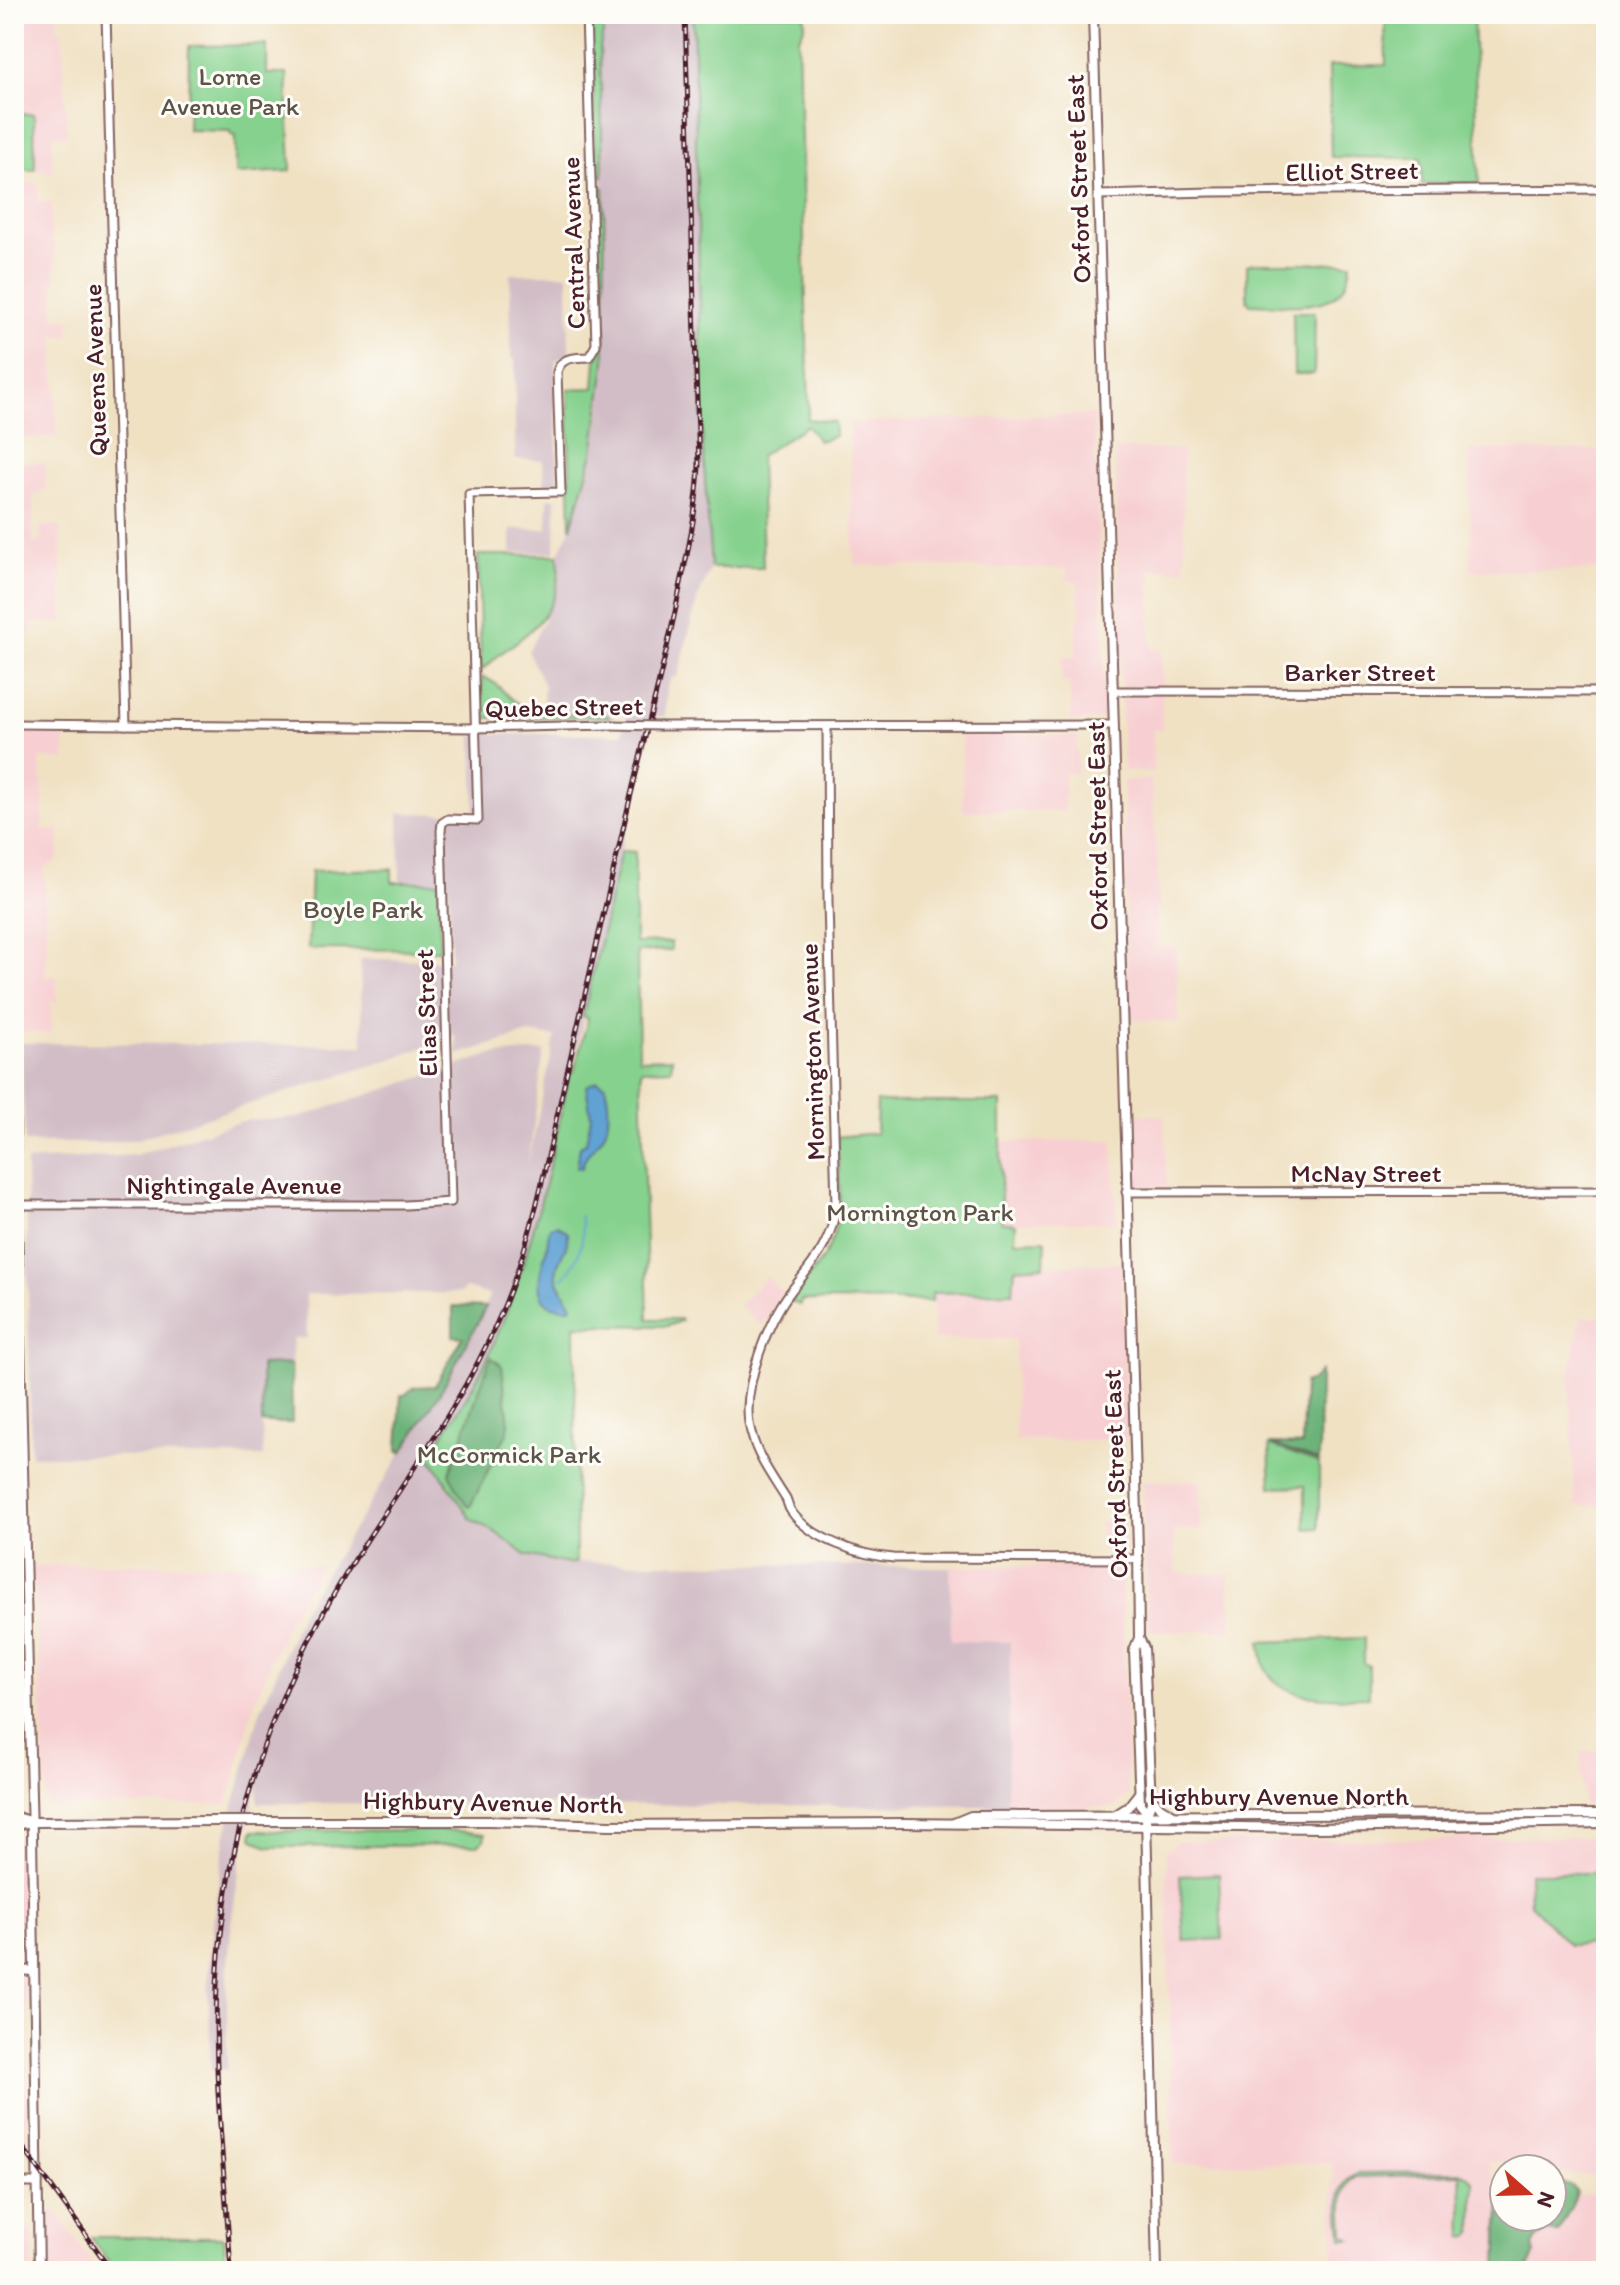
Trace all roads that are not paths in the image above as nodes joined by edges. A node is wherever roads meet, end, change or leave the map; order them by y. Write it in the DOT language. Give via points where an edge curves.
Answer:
graph roads {
  1 [pos="106,14"];
  2 [pos="586,14"];
  3 [pos="1093,14"];
  4 [pos="1606,189"];
  5 [pos="1098,195"];
  6 [pos="1114,691"];
  7 [pos="1606,692"];
  8 [pos="14,724"];
  9 [pos="126,725"];
  10 [pos="1114,725"];
  11 [pos="827,727"];
  12 [pos="476,728"];
  13 [pos="14,1004"];
  14 [pos="14,1038"];
  15 [pos="14,1098"];
  16 [pos="1606,1191"];
  17 [pos="1126,1192"];
  18 [pos="451,1202"];
  19 [pos="17,1205"];
  20 [pos="1139,1559"];
  21 [pos="1139,1638"];
  22 [pos="1139,1792"];
  23 [pos="1150,1796"];
  24 [pos="1146,1813"];
  25 [pos="1606,1814"];
  26 [pos="14,1816"];
  27 [pos="1176,1816"];
  28 [pos="1113,1817"];
  29 [pos="32,1822"];
  30 [pos="1606,1823"];
  31 [pos="954,1824"];
  32 [pos="14,1825"];
  33 [pos="1146,1826"];
  34 [pos="14,1970"];
  35 [pos="34,1971"];
  36 [pos="14,2183"];
  37 [pos="38,2183"];
  38 [pos="39,2271"];
  39 [pos="1157,2271"];
  1 -- 9 [label="street, Queens Avenue"];
  2 -- 12 [label="street, Central Avenue" via="596,345 589,357 566,359 557,372 561,492 469,494"];
  3 -- 5 [label="main road, Oxford Street East"];
  4 -- 5 [label="street, Elliot Street"];
  5 -- 6 [label="main road, Oxford Street East"];
  6 -- 7 [label="street, Barker Street"];
  6 -- 10 [label="main road, Oxford Street East"];
  8 -- 9 [label="street, Quebec Street"];
  9 -- 12 [label="street, Quebec Street"];
  10 -- 11 [label="street, Quebec Street"];
  10 -- 17 [label="main road, Oxford Street East"];
  11 -- 12 [label="street, Quebec Street, bridge"];
  11 -- 20 [label="street, Mornington Avenue" via="836,1206 820,1256 780,1308 760,1356 749,1422 761,1460 804,1523 833,1542 875,1557"];
  12 -- 18 [label="street, Elias Street" via="478,820 442,823"];
  13 -- 14 [label="main road"];
  15 -- 19 [label="main road"];
  16 -- 17 [label="street, McNay Street"];
  17 -- 20 [label="main road, Oxford Street East"];
  18 -- 19 [label="street, Nightingale Avenue"];
  19 -- 29 [label="main road"];
  20 -- 21 [label="main road, Oxford Street East"];
  21 -- 22 [label="main road, Oxford Street East" via="1134,1650"];
  21 -- 23 [label="main road, Oxford Street East" via="1144,1648"];
  22 -- 24 [label="main road, Oxford Street East"];
  22 -- 28 [label="main road"];
  23 -- 24 [label="main road, Oxford Street East"];
  23 -- 27 [label="main road"];
  24 -- 27 [label="main road, Highbury Avenue North"];
  24 -- 28 [label="main road, Highbury Avenue North"];
  24 -- 33 [label="main road, Oxford Street East"];
  25 -- 27 [label="main road, Highbury Avenue North"];
  26 -- 29 [label="main road, Highbury Avenue North"];
  28 -- 31 [label="main road, Highbury Avenue North" via="971,1816"];
  29 -- 31 [label="main road, Highbury Avenue North, bridge"];
  29 -- 32 [label="main road, Highbury Avenue North"];
  29 -- 35 [label="main road"];
  30 -- 33 [label="main road, Highbury Avenue North"];
  31 -- 33 [label="main road, Highbury Avenue North"];
  33 -- 39 [label="main road, Oxford Street East"];
  34 -- 35 [label="main road"];
  35 -- 37 [label="main road"];
  36 -- 37 [label="street"];
  37 -- 38 [label="main road"];
}
